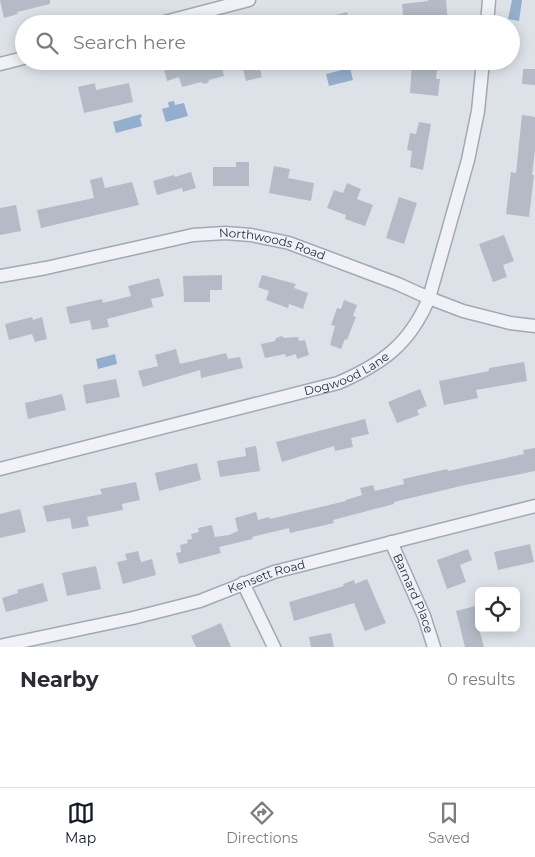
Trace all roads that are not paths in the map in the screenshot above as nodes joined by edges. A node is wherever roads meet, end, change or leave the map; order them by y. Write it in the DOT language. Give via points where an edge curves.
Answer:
graph roads {
  1 [pos="249,0"];
  2 [pos="489,0"];
  3 [pos="192,15"];
  4 [pos="488,15"];
  5 [pos="15,60"];
  6 [pos="0,64"];
  7 [pos="482,70"];
  8 [pos="0,276"];
  9 [pos="428,298"];
  10 [pos="535,326"];
  11 [pos="0,469"];
  12 [pos="535,506"];
  13 [pos="391,542"];
  14 [pos="243,583"];
  15 [pos="0,646"];
  16 [pos="274,647"];
  17 [pos="434,647"];
  1 -- 3 [label="street"];
  2 -- 4 [label="street"];
  5 -- 6 [label="street"];
  7 -- 9 [label="street, Dogwood Lane" via="468,160"];
  8 -- 9 [label="street, Northwoods Road" via="192,234 226,233 289,243"];
  9 -- 10 [label="street, Northwoods Road" via="496,320"];
  9 -- 11 [label="street, Dogwood Lane" via="412,330 393,351 366,371 338,383"];
  12 -- 13 [label="street, Kensett Road"];
  13 -- 14 [label="street, Kensett Road"];
  13 -- 17 [label="street, Barnard Place"];
  14 -- 15 [label="street, Kensett Road" via="200,601"];
  14 -- 16 [label="street"];
}
